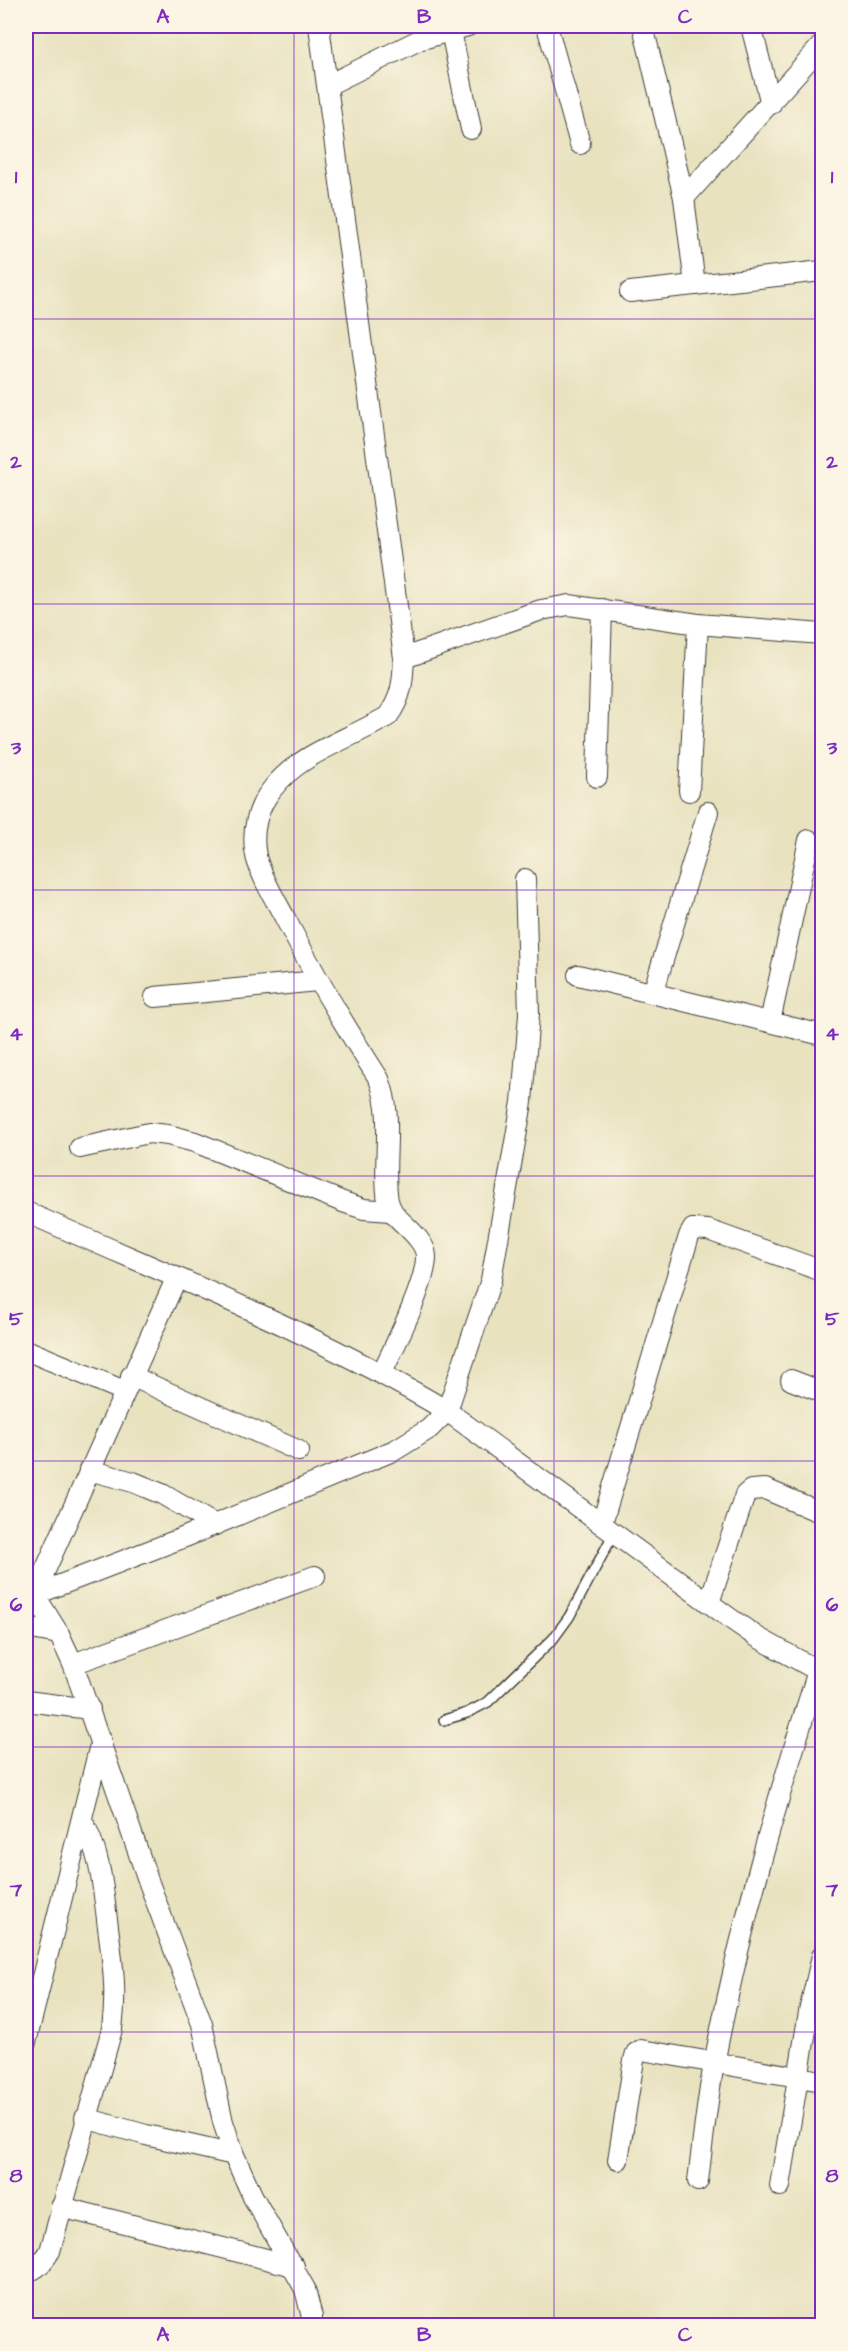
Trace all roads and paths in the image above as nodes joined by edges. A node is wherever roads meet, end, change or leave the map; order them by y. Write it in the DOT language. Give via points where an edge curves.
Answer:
graph roads {
  1 [pos="320,26"];
  2 [pos="547,26"];
  3 [pos="643,26"];
  4 [pos="751,26"];
  5 [pos="456,27"];
  6 [pos="822,45"];
  7 [pos="328,85"];
  8 [pos="771,104"];
  9 [pos="471,129"];
  10 [pos="580,144"];
  11 [pos="684,198"];
  12 [pos="822,271"];
  13 [pos="695,285"];
  14 [pos="630,292"];
  15 [pos="602,609"];
  16 [pos="698,624"];
  17 [pos="822,634"];
  18 [pos="404,658"];
  19 [pos="597,777"];
  20 [pos="689,791"];
  21 [pos="708,812"];
  22 [pos="809,840"];
  23 [pos="525,879"];
  24 [pos="578,975"];
  25 [pos="317,981"];
  26 [pos="653,993"];
  27 [pos="155,997"];
  28 [pos="771,1022"];
  29 [pos="821,1029"];
  30 [pos="80,1148"];
  31 [pos="391,1211"];
  32 [pos="26,1212"];
  33 [pos="822,1271"];
  34 [pos="176,1279"];
  35 [pos="26,1350"];
  36 [pos="382,1373"];
  37 [pos="791,1380"];
  38 [pos="127,1384"];
  39 [pos="822,1392"];
  40 [pos="447,1411"];
  41 [pos="299,1451"];
  42 [pos="89,1470"];
  43 [pos="822,1513"];
  44 [pos="215,1525"];
  45 [pos="608,1528"];
  46 [pos="315,1576"];
  47 [pos="30,1588"];
  48 [pos="709,1603"];
  49 [pos="26,1628"];
  50 [pos="59,1634"];
  51 [pos="73,1664"];
  52 [pos="820,1672"];
  53 [pos="26,1701"];
  54 [pos="90,1709"];
  55 [pos="444,1719"];
  56 [pos="101,1741"];
  57 [pos="82,1820"];
  58 [pos="822,1956"];
  59 [pos="26,2042"];
  60 [pos="714,2061"];
  61 [pos="798,2076"];
  62 [pos="822,2081"];
  63 [pos="85,2118"];
  64 [pos="234,2155"];
  65 [pos="618,2160"];
  66 [pos="698,2181"];
  67 [pos="780,2186"];
  68 [pos="61,2207"];
  69 [pos="294,2266"];
  70 [pos="26,2272"];
  71 [pos="312,2325"];
  1 -- 7 [label="street"];
  2 -- 10 [label="street"];
  3 -- 11 [label="street"];
  4 -- 8 [label="street"];
  5 -- 7 [label="street" via="419,40"];
  5 -- 9 [label="street"];
  6 -- 8 [label="street"];
  7 -- 18 [label="street"];
  8 -- 11 [label="street"];
  11 -- 13 [label="street"];
  12 -- 13 [label="street"];
  13 -- 14 [label="street"];
  15 -- 16 [label="street"];
  15 -- 18 [label="street" via="554,606"];
  15 -- 19 [label="street"];
  16 -- 17 [label="street"];
  16 -- 20 [label="street"];
  18 -- 25 [label="street" via="402,690 388,716 306,759 286,774 268,794 257,818 256,858"];
  21 -- 26 [label="street"];
  22 -- 28 [label="street"];
  23 -- 40 [label="street" via="529,1014 522,1102 490,1280"];
  24 -- 26 [label="street"];
  25 -- 27 [label="street"];
  25 -- 31 [label="street" via="386,1096 387,1194"];
  26 -- 28 [label="street"];
  28 -- 29 [label="street"];
  30 -- 31 [label="street" via="149,1133 168,1135 195,1142 343,1202 364,1209"];
  31 -- 36 [label="street" via="416,1237 426,1256 410,1310"];
  32 -- 34 [label="street"];
  33 -- 45 [label="street" via="708,1230 693,1229"];
  34 -- 36 [label="street"];
  34 -- 38 [label="street"];
  35 -- 38 [label="street"];
  36 -- 40 [label="street"];
  37 -- 39 [label="street"];
  38 -- 41 [label="street"];
  38 -- 42 [label="street"];
  40 -- 44 [label="street" via="429,1429 395,1450"];
  40 -- 45 [label="street"];
  42 -- 44 [label="street" via="143,1486"];
  42 -- 47 [label="street"];
  43 -- 48 [label="street" via="765,1490 750,1490"];
  44 -- 47 [label="street"];
  45 -- 48 [label="street"];
  45 -- 55 [label="lane" via="570,1617 553,1639 488,1702"];
  46 -- 51 [label="street"];
  47 -- 50 [label="street"];
  48 -- 52 [label="street" via="757,1637"];
  49 -- 50 [label="street"];
  50 -- 51 [label="street"];
  51 -- 54 [label="street"];
  52 -- 60 [label="street" via="790,1760 746,1916"];
  53 -- 54 [label="street"];
  54 -- 56 [label="street"];
  56 -- 57 [label="street"];
  56 -- 64 [label="street" via="202,2024 222,2122"];
  57 -- 59 [label="street"];
  57 -- 63 [label="street" via="100,1866 116,2002 112,2029"];
  58 -- 61 [label="street"];
  60 -- 61 [label="street"];
  60 -- 65 [label="street" via="650,2050 636,2053"];
  60 -- 66 [label="street"];
  61 -- 62 [label="street"];
  61 -- 67 [label="street"];
  63 -- 64 [label="street"];
  63 -- 68 [label="street"];
  64 -- 69 [label="street"];
  68 -- 69 [label="street"];
  68 -- 70 [label="street" via="50,2251 42,2263"];
  69 -- 71 [label="street" via="305,2289"];
}
